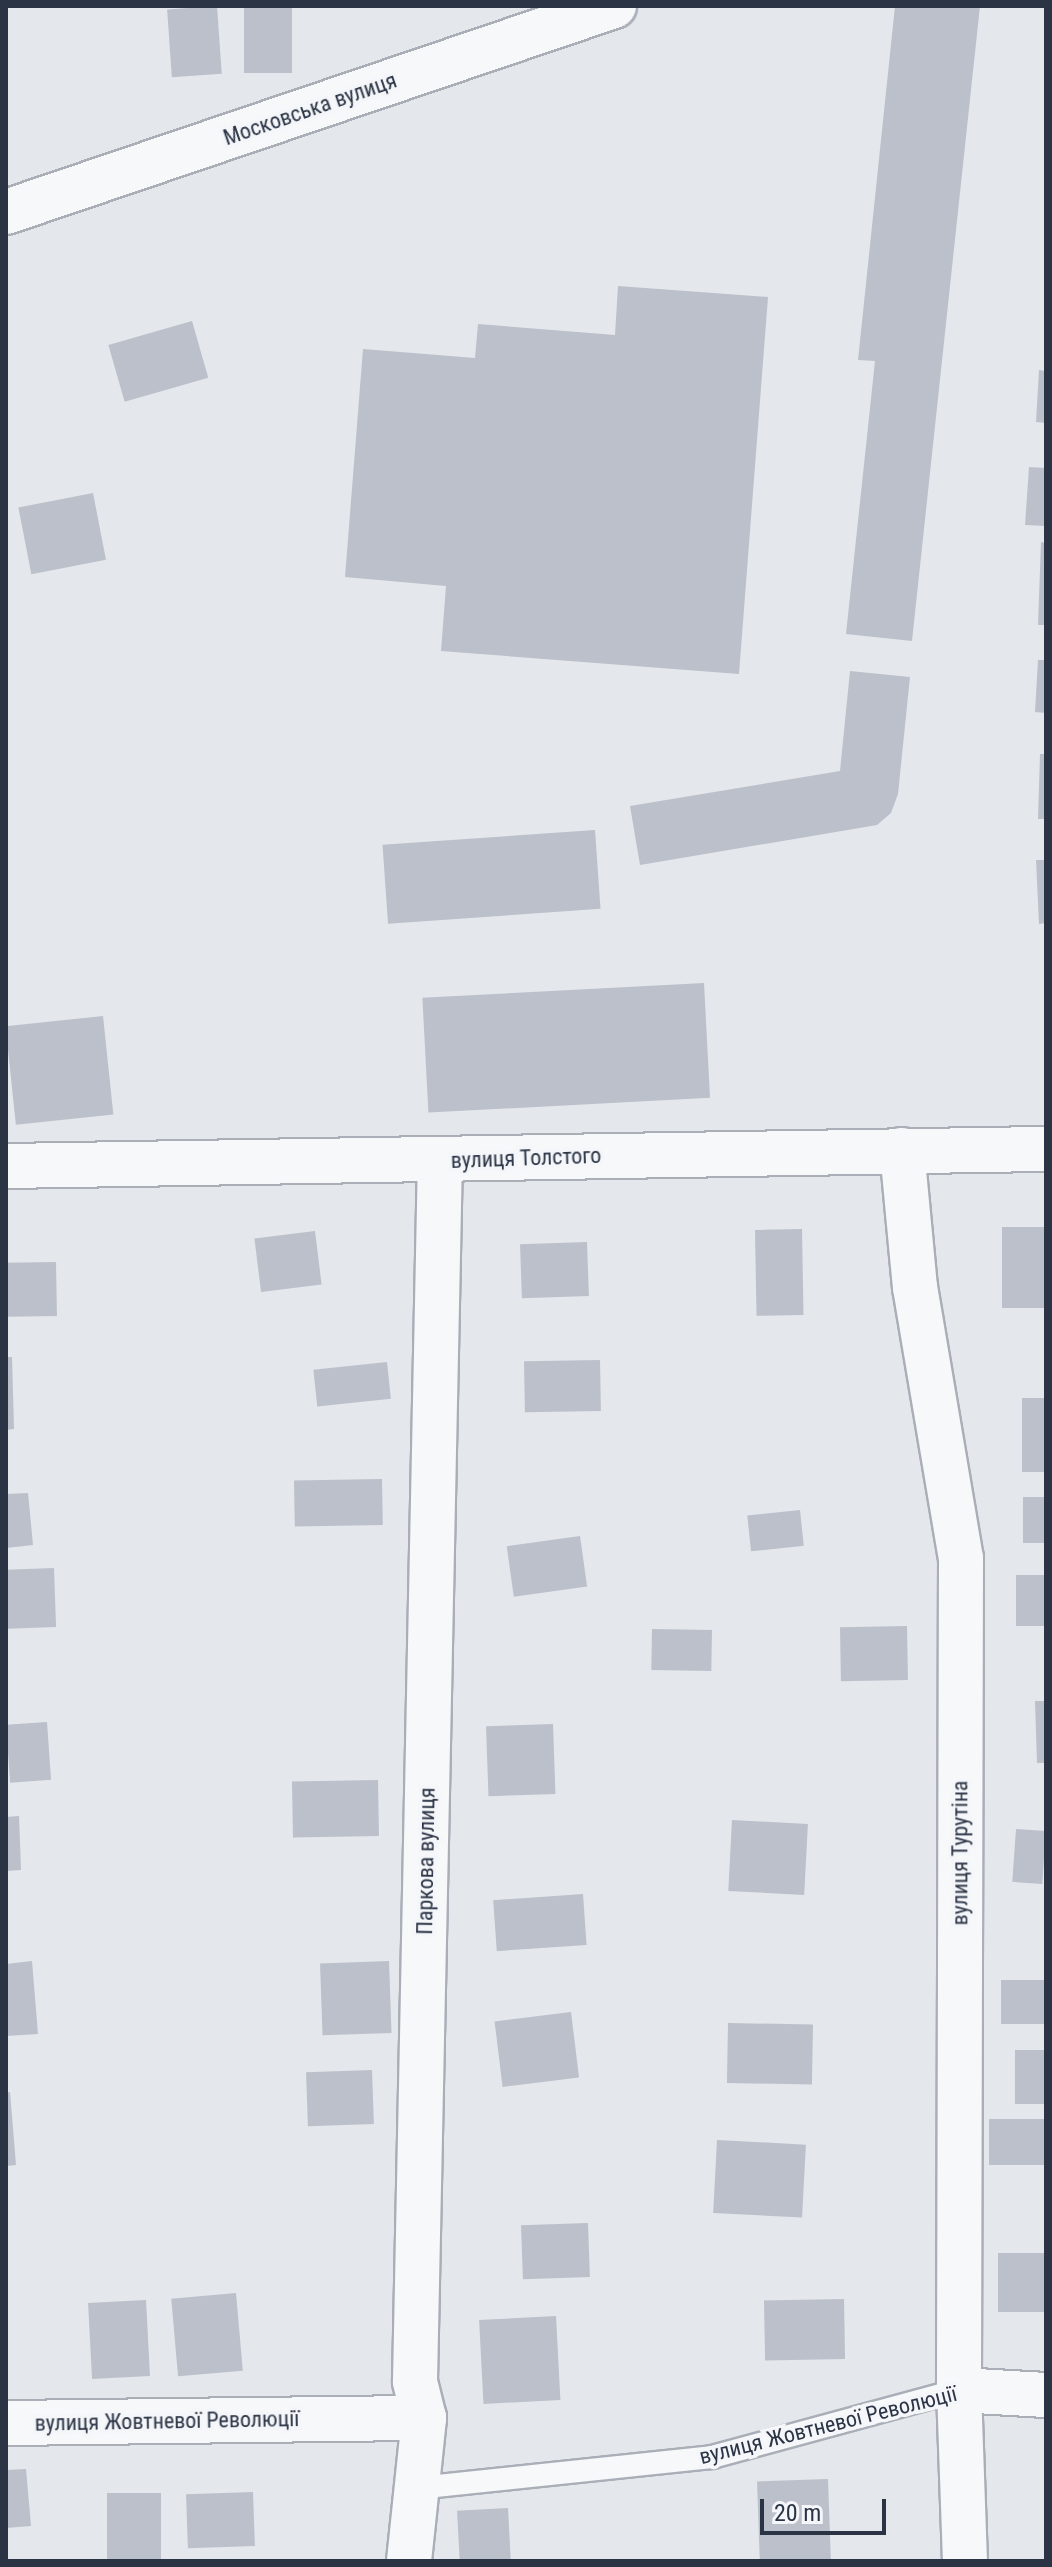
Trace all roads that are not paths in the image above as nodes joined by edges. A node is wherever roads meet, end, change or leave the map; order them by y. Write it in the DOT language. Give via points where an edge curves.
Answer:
graph roads {
  1 [pos="614,6"];
  2 [pos="6,212"];
  3 [pos="1046,1149"];
  4 [pos="902,1150"];
  5 [pos="440,1160"];
  6 [pos="6,1166"];
  7 [pos="959,2390"];
  8 [pos="1046,2395"];
  9 [pos="424,2418"];
  10 [pos="6,2423"];
  11 [pos="418,2488"];
  12 [pos="409,2561"];
  13 [pos="965,2561"];
  1 -- 2 [label="street, Московська вулиця"];
  3 -- 4 [label="street, вулиця Толстого"];
  4 -- 5 [label="street, вулиця Толстого"];
  4 -- 7 [label="street, вулиця Турутіна" via="915,1287 961,1558"];
  5 -- 6 [label="street, вулиця Толстого"];
  5 -- 9 [label="street, Паркова вулиця" via="415,2381"];
  7 -- 8 [label="street, вулиця Жовтневої Революції"];
  7 -- 11 [label="lane, вулиця Жовтневої Революції" via="712,2457"];
  7 -- 13 [label="street, вулиця Турутіна"];
  9 -- 10 [label="street, вулиця Жовтневої Революції"];
  9 -- 11 [label="street, Паркова вулиця"];
  11 -- 12 [label="street, Паркова вулиця"];
}
